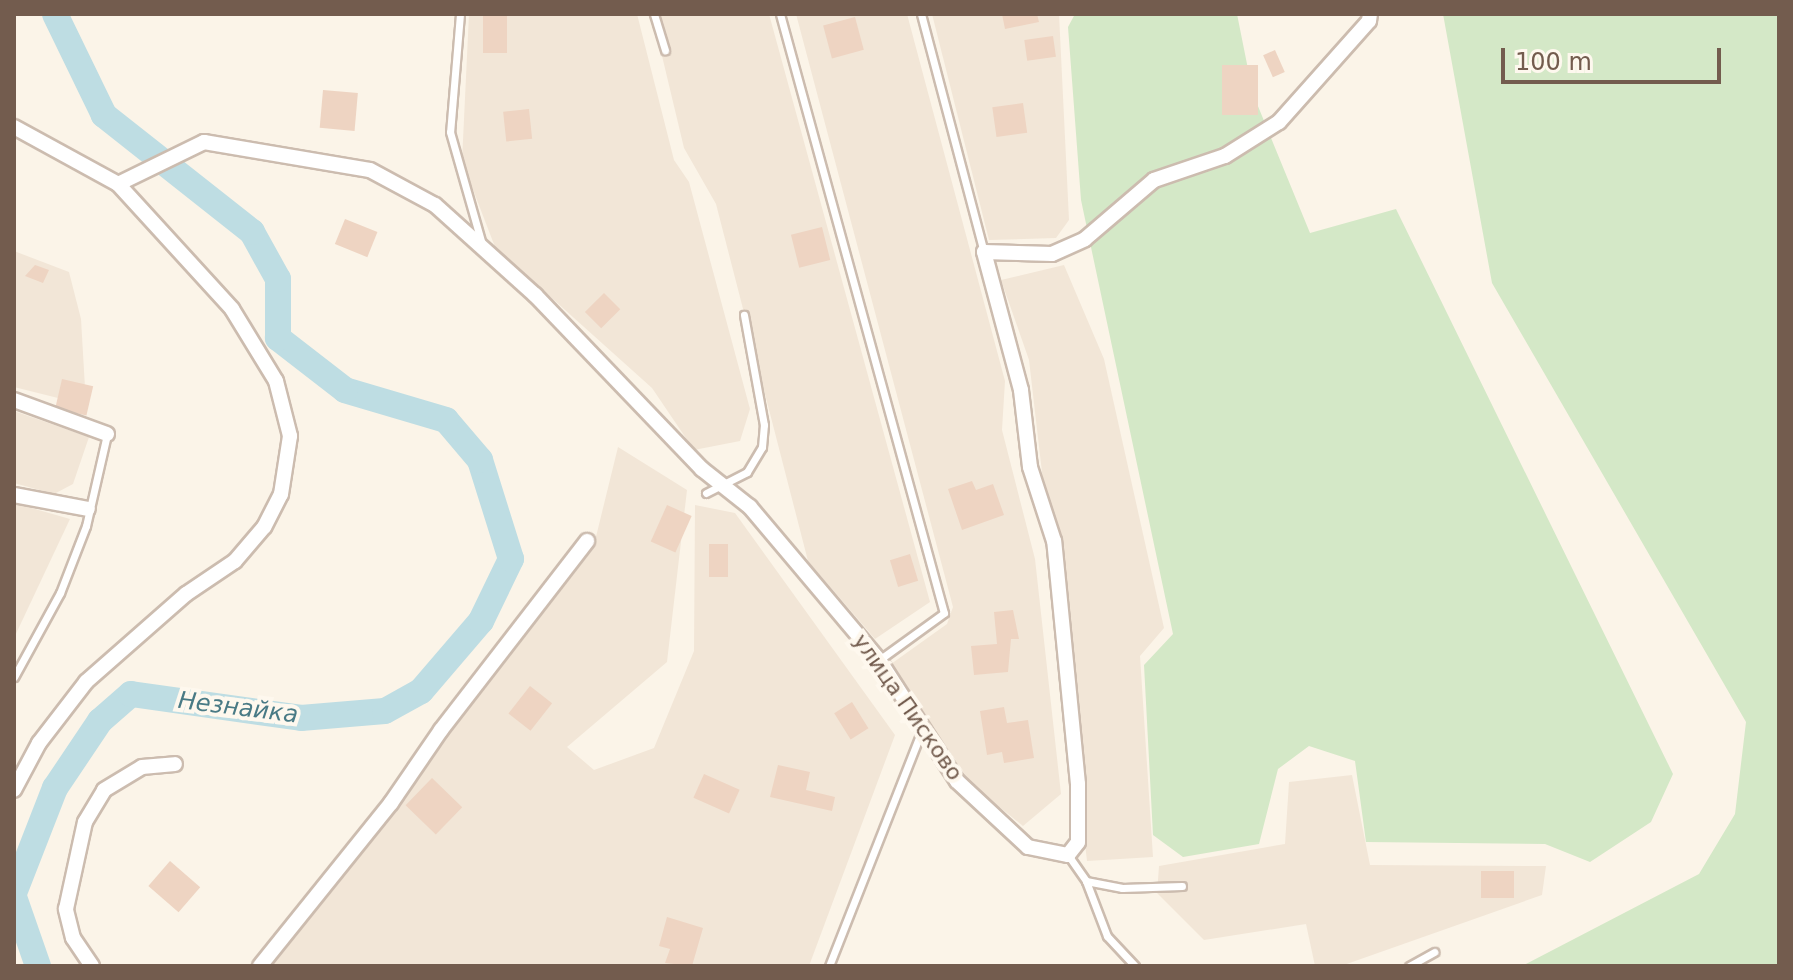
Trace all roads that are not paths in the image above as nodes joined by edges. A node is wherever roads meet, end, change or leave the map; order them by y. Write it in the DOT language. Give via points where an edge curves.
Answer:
graph roads {
  1 [pos="460,14"];
  2 [pos="654,14"];
  3 [pos="780,14"];
  4 [pos="921,14"];
  5 [pos="1370,14"];
  6 [pos="665,50"];
  7 [pos="14,127"];
  8 [pos="118,184"];
  9 [pos="481,241"];
  10 [pos="984,252"];
  11 [pos="744,315"];
  12 [pos="14,400"];
  13 [pos="107,434"];
  14 [pos="719,483"];
  15 [pos="706,493"];
  16 [pos="14,495"];
  17 [pos="88,509"];
  18 [pos="587,541"];
  19 [pos="879,660"];
  20 [pos="14,677"];
  21 [pos="924,726"];
  22 [pos="175,764"];
  23 [pos="14,790"];
  24 [pos="1068,855"];
  25 [pos="1086,881"];
  26 [pos="1182,886"];
  27 [pos="1434,952"];
  28 [pos="92,966"];
  29 [pos="260,966"];
  30 [pos="829,966"];
  31 [pos="1135,966"];
  32 [pos="1409,966"];
  1 -- 9 [label="lane" via="450,132 474,200"];
  2 -- 6 [label="lane"];
  3 -- 19 [label="lane" via="944,613"];
  4 -- 10 [label="lane"];
  5 -- 10 [label="street" via="1279,122 1225,156 1154,180 1085,239 1052,254"];
  7 -- 8 [label="street"];
  8 -- 9 [label="street, улица Писково" via="204,142 370,170 435,205"];
  8 -- 23 [label="street" via="232,309 276,381 290,436 281,494 264,527 235,561 186,594 86,682 39,743"];
  9 -- 14 [label="street, улица Писково"];
  10 -- 24 [label="street" via="1021,390 1030,467 1054,541 1078,784 1078,842"];
  11 -- 14 [label="lane" via="764,425 762,447 747,472"];
  12 -- 13 [label="street"];
  13 -- 17 [label="lane"];
  14 -- 15 [label="lane"];
  14 -- 19 [label="street, улица Писково" via="750,507"];
  16 -- 17 [label="street"];
  17 -- 20 [label="lane" via="60,593"];
  18 -- 29 [label="street" via="391,803"];
  19 -- 21 [label="street, улица Писково"];
  21 -- 24 [label="street, улица Писково" via="957,781 1028,847"];
  21 -- 30 [label="lane"];
  22 -- 28 [label="street" via="142,767 104,790 85,822 66,909 73,938"];
  24 -- 25 [label="lane"];
  25 -- 26 [label="lane" via="1122,888"];
  25 -- 31 [label="lane" via="1107,936"];
  27 -- 32 [label="lane"];
}
